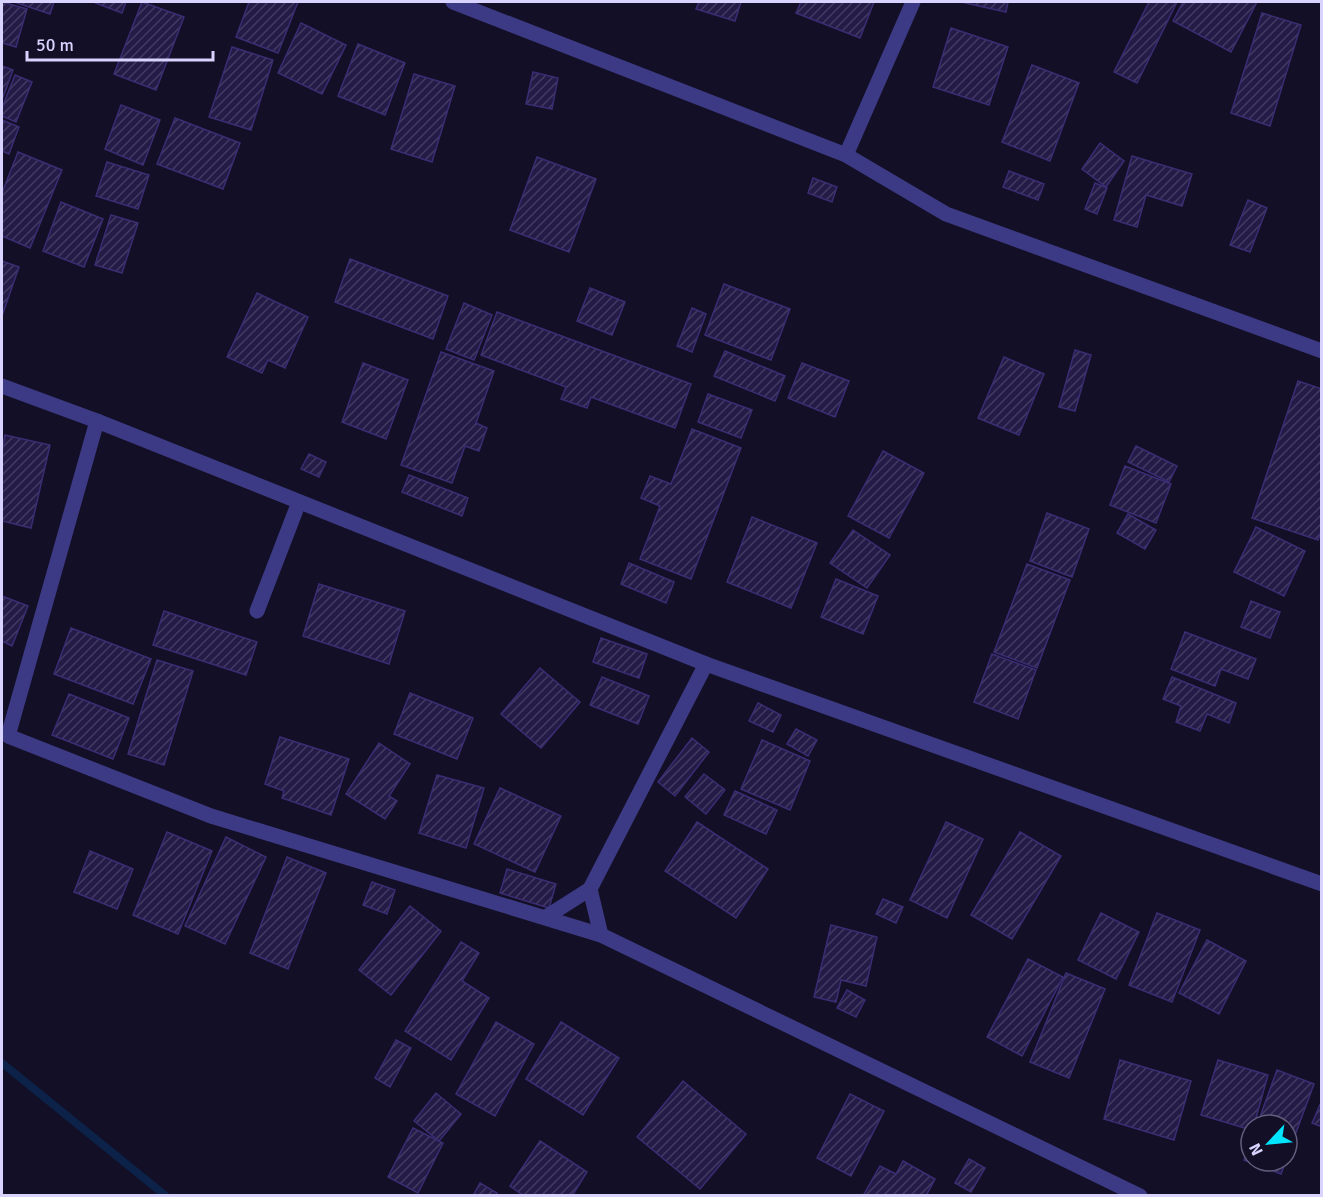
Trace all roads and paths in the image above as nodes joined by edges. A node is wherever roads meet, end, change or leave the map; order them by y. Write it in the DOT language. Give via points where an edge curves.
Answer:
graph roads {
  1 [pos="453,2"];
  2 [pos="913,2"];
  3 [pos="846,155"];
  4 [pos="1322,351"];
  5 [pos="2,386"];
  6 [pos="97,421"];
  7 [pos="299,502"];
  8 [pos="257,611"];
  9 [pos="706,663"];
  10 [pos="1322,885"];
  11 [pos="590,889"];
  12 [pos="546,917"];
  13 [pos="601,935"];
  14 [pos="1140,1196"];
  1 -- 3 [label="street"];
  2 -- 3 [label="street"];
  3 -- 4 [label="street" via="946,214"];
  5 -- 6 [label="street"];
  6 -- 7 [label="street"];
  6 -- 12 [label="street" via="8,735 211,816"];
  7 -- 8 [label="street"];
  7 -- 9 [label="street"];
  9 -- 10 [label="street"];
  9 -- 11 [label="street"];
  11 -- 12 [label="street"];
  11 -- 13 [label="street"];
  12 -- 13 [label="street"];
  13 -- 14 [label="street"];
}
